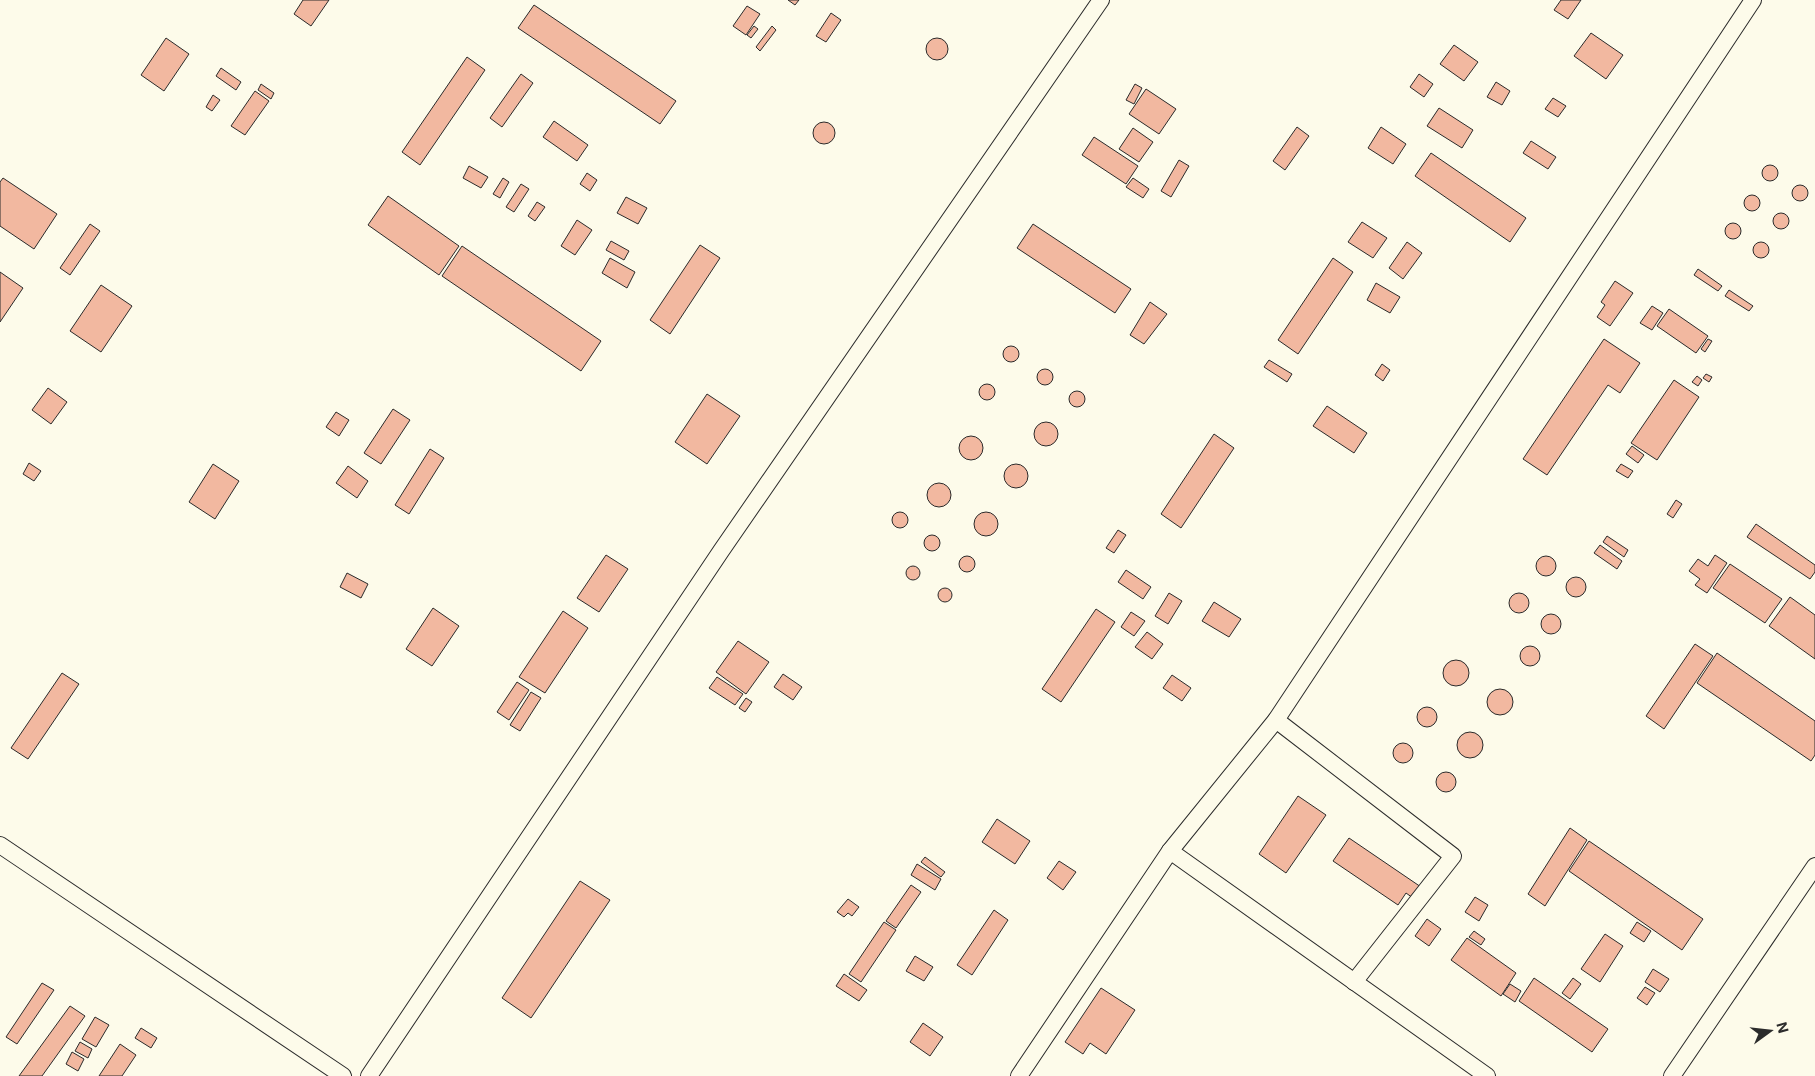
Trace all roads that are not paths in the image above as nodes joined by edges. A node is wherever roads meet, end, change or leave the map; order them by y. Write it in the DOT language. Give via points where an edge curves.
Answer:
graph roads {
  1 [pos="1100,0"];
  2 [pos="1754,0"];
  3 [pos="1276,720"];
  4 [pos="0,845"];
  5 [pos="1170,851"];
  6 [pos="1815,866"];
  7 [pos="1354,982"];
  8 [pos="343,1076"];
  9 [pos="369,1076"];
  10 [pos="1019,1076"];
  11 [pos="1488,1076"];
  12 [pos="1672,1076"];
  1 -- 9 [label="lane" via="721,551"];
  2 -- 3 [label="lane"];
  3 -- 5 [label="lane"];
  3 -- 7 [label="lane" via="1453,856"];
  4 -- 8 [label="lane"];
  5 -- 7 [label="lane"];
  5 -- 10 [label="lane"];
  6 -- 12 [label="lane"];
  7 -- 11 [label="lane"];
}
